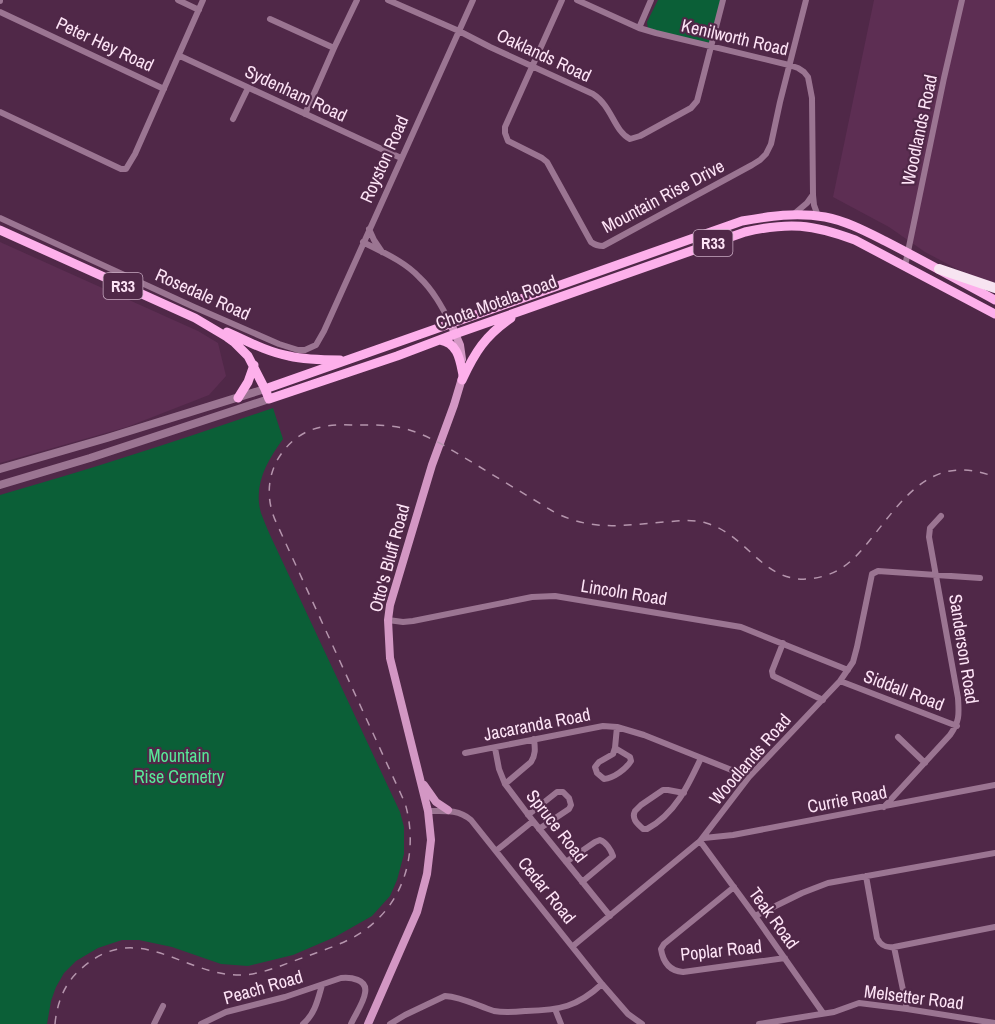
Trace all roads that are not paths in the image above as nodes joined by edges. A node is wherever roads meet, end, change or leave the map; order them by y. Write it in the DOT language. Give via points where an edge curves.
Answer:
graph roads {
  1 [pos="178,0"];
  2 [pos="203,0"];
  3 [pos="357,0"];
  4 [pos="388,0"];
  5 [pos="473,0"];
  6 [pos="562,0"];
  7 [pos="577,0"];
  8 [pos="651,0"];
  9 [pos="723,0"];
  10 [pos="806,0"];
  11 [pos="962,0"];
  12 [pos="199,10"];
  13 [pos="0,12"];
  14 [pos="270,19"];
  15 [pos="639,28"];
  16 [pos="459,31"];
  17 [pos="711,47"];
  18 [pos="334,48"];
  19 [pos="180,56"];
  20 [pos="789,64"];
  21 [pos="531,67"];
  22 [pos="248,88"];
  23 [pos="164,89"];
  24 [pos="0,112"];
  25 [pos="305,114"];
  26 [pos="233,119"];
  27 [pos="401,158"];
  28 [pos="813,195"];
  29 [pos="794,214"];
  30 [pos="818,216"];
  31 [pos="0,218"];
  32 [pos="369,229"];
  33 [pos="0,230"];
  34 [pos="363,242"];
  35 [pos="374,249"];
  36 [pos="358,252"];
  37 [pos="909,253"];
  38 [pos="384,254"];
  39 [pos="905,266"];
  40 [pos="939,269"];
  41 [pos="995,288"];
  42 [pos="995,300"];
  43 [pos="520,311"];
  44 [pos="995,314"];
  45 [pos="195,318"];
  46 [pos="450,324"];
  47 [pos="324,331"];
  48 [pos="455,334"];
  49 [pos="440,340"];
  50 [pos="346,360"];
  51 [pos="254,365"];
  52 [pos="462,378"];
  53 [pos="265,389"];
  54 [pos="238,398"];
  55 [pos="269,399"];
  56 [pos="0,469"];
  57 [pos="0,485"];
  58 [pos="941,516"];
  59 [pos="936,575"];
  60 [pos="980,578"];
  61 [pos="388,620"];
  62 [pos="783,643"];
  63 [pos="848,670"];
  64 [pos="840,681"];
  65 [pos="823,700"];
  66 [pos="957,726"];
  67 [pos="617,727"];
  68 [pos="898,737"];
  69 [pos="534,739"];
  70 [pos="495,748"];
  71 [pos="615,748"];
  72 [pos="465,753"];
  73 [pos="701,758"];
  74 [pos="925,763"];
  75 [pos="420,776"];
  76 [pos="749,777"];
  77 [pos="505,784"];
  78 [pos="995,785"];
  79 [pos="684,794"];
  80 [pos="884,807"];
  81 [pos="448,810"];
  82 [pos="428,811"];
  83 [pos="528,815"];
  84 [pos="533,822"];
  85 [pos="539,829"];
  86 [pos="702,840"];
  87 [pos="497,850"];
  88 [pos="995,853"];
  89 [pos="566,862"];
  90 [pos="866,876"];
  91 [pos="582,882"];
  92 [pos="734,887"];
  93 [pos="610,916"];
  94 [pos="755,916"];
  95 [pos="995,927"];
  96 [pos="573,946"];
  97 [pos="894,948"];
  98 [pos="785,958"];
  99 [pos="602,984"];
  100 [pos="322,985"];
  101 [pos="163,1006"];
  102 [pos="555,1009"];
  103 [pos="907,1009"];
  104 [pos="823,1013"];
  105 [pos="628,1014"];
  106 [pos="205,1023"];
  107 [pos="995,1023"];
  108 [pos="154,1024"];
  109 [pos="303,1024"];
  110 [pos="351,1024"];
  111 [pos="368,1024"];
  112 [pos="390,1024"];
  113 [pos="561,1024"];
  114 [pos="633,1024"];
  115 [pos="642,1024"];
  116 [pos="759,1024"];
  1 -- 12 [label="street"];
  2 -- 12 [label="street"];
  3 -- 18 [label="street"];
  4 -- 16 [label="street, Oaklands Road"];
  5 -- 16 [label="street, Royston Road"];
  6 -- 21 [label="street"];
  7 -- 15 [label="street, Kenilworth Road"];
  8 -- 15 [label="street"];
  9 -- 17 [label="street, Oaklands Road"];
  10 -- 20 [label="street, Mountain Rise Drive"];
  11 -- 37 [label="street, Woodlands Road"];
  12 -- 19 [label="street"];
  13 -- 23 [label="street, Peter Hey Road"];
  14 -- 18 [label="street"];
  15 -- 17 [label="street, Kenilworth Road"];
  16 -- 21 [label="street, Oaklands Road"];
  16 -- 27 [label="street, Royston Road"];
  17 -- 20 [label="street, Kenilworth Road"];
  17 -- 21 [label="street, Oaklands Road" via="694,105 630,140 600,99"];
  18 -- 25 [label="street"];
  19 -- 22 [label="street, Sydenham Road"];
  19 -- 23 [label="street"];
  20 -- 21 [label="street, Mountain Rise Drive" via="771,144 760,160 603,246 591,242 546,162 506,138 505,127"];
  20 -- 28 [label="street, Kenilworth Road" via="804,72 810,84"];
  22 -- 25 [label="street, Sydenham Road"];
  22 -- 26 [label="street"];
  23 -- 24 [label="street" via="126,169"];
  25 -- 27 [label="street, Sydenham Road"];
  27 -- 32 [label="street, Royston Road"];
  28 -- 29 [label="street"];
  28 -- 30 [label="street, Kenilworth Road"];
  29 -- 30 [label="main road, Chota Motala Road / R33"];
  29 -- 46 [label="main road, Chota Motala Road / R33" via="742,221"];
  30 -- 37 [label="main road, Chota Motala Road / R33" via="853,226"];
  31 -- 47 [label="street, Rosedale Road" via="279,344 305,350 316,345"];
  32 -- 34 [label="street, Royston Road"];
  32 -- 38 [label="street"];
  33 -- 45 [label="main road, R33"];
  34 -- 35 [label="street, Otto's Bluff Road"];
  34 -- 36 [label="street, Royston Road"];
  35 -- 36 [label="street"];
  35 -- 38 [label="street, Otto's Bluff Road"];
  36 -- 47 [label="street, Royston Road"];
  37 -- 39 [label="street, Woodlands Road"];
  37 -- 40 [label="main road, Chota Motala Road / R33"];
  38 -- 46 [label="street, Otto's Bluff Road" via="418,275"];
  39 -- 43 [label="main road, Chota Motala Road / R33" via="832,231 809,226 771,226"];
  39 -- 44 [label="main road, Chota Motala Road / R33"];
  40 -- 41 [label="highway"];
  40 -- 42 [label="main road, Chota Motala Road / R33"];
  43 -- 48 [label="main road, Chota Motala Road / R33"];
  43 -- 52 [label="main road" via="481,344"];
  45 -- 50 [label="main road" via="288,356"];
  45 -- 51 [label="main road, R33" via="234,342"];
  46 -- 48 [label="main road, Otto's Bluff Road"];
  46 -- 50 [label="main road, Chota Motala Road / R33"];
  48 -- 49 [label="main road, Chota Motala Road / R33"];
  48 -- 52 [label="main road, Otto's Bluff Road" via="462,356"];
  49 -- 52 [label="main road" via="449,342 456,350"];
  49 -- 55 [label="main road, Chota Motala Road / R33"];
  50 -- 53 [label="main road, Chota Motala Road / R33"];
  51 -- 53 [label="main road, R33"];
  51 -- 54 [label="main road"];
  52 -- 61 [label="main road, Otto's Bluff Road" via="392,595"];
  53 -- 54 [label="street, Chota Motala Road"];
  53 -- 55 [label="main road, R33"];
  54 -- 56 [label="street, Chota Motala Road"];
  55 -- 57 [label="street, Chota Motala Road"];
  58 -- 59 [label="street, Sanderson Road" via="930,528 928,537"];
  59 -- 60 [label="street"];
  59 -- 63 [label="street, Woodlands Road" via="878,571 872,574 857,647"];
  59 -- 66 [label="street, Sanderson Road" via="958,698"];
  61 -- 62 [label="street, Lincoln Road" via="413,621 532,597 555,596 741,627"];
  61 -- 75 [label="main road, Otto's Bluff Road" via="390,658"];
  62 -- 63 [label="street, Lincoln Road"];
  62 -- 65 [label="street" via="773,676"];
  63 -- 64 [label="street, Woodlands Road"];
  64 -- 65 [label="street, Woodlands Road"];
  64 -- 66 [label="street, Siddall Road"];
  65 -- 76 [label="street, Woodlands Road"];
  66 -- 74 [label="street, Sanderson Road"];
  67 -- 69 [label="street, Jacaranda Road"];
  67 -- 71 [label="street"];
  67 -- 73 [label="street, Jacaranda Road"];
  68 -- 74 [label="street"];
  69 -- 70 [label="street, Jacaranda Road"];
  69 -- 77 [label="street" via="534,758"];
  70 -- 72 [label="street, Jacaranda Road"];
  70 -- 77 [label="street, Spruce Road"];
  71 -- 71 [label="street" via="595,767 604,779 631,763 630,757"];
  73 -- 76 [label="street, Jacaranda Road"];
  73 -- 79 [label="street"];
  74 -- 80 [label="street, Sanderson Road"];
  75 -- 81 [label="main road" via="436,802"];
  75 -- 82 [label="main road, Otto's Bluff Road"];
  76 -- 86 [label="street, Woodlands Road"];
  77 -- 83 [label="street, Spruce Road"];
  78 -- 80 [label="street, Currie Road"];
  79 -- 79 [label="street" via="659,792 635,811 634,818 647,829"];
  80 -- 86 [label="street, Currie Road"];
  81 -- 82 [label="street"];
  81 -- 87 [label="street, Cedar Road" via="466,816"];
  82 -- 111 [label="main road, Otto's Bluff Road" via="430,858 420,903"];
  83 -- 84 [label="street, Spruce Road"];
  83 -- 85 [label="street" via="557,792 569,798 569,809"];
  84 -- 85 [label="street, Spruce Road"];
  84 -- 87 [label="street"];
  85 -- 89 [label="street, Spruce Road"];
  86 -- 92 [label="street, Teak Road"];
  86 -- 93 [label="street, Woodlands Road"];
  87 -- 96 [label="street, Cedar Road"];
  88 -- 90 [label="street"];
  89 -- 91 [label="street, Spruce Road"];
  89 -- 91 [label="street" via="600,840 611,850 613,856"];
  90 -- 94 [label="street" via="815,887"];
  90 -- 97 [label="street" via="877,938 884,947"];
  91 -- 93 [label="street, Spruce Road"];
  92 -- 94 [label="street, Teak Road"];
  92 -- 98 [label="street, Poplar Road" via="664,944 661,949 667,964 676,972 683,972"];
  93 -- 96 [label="street, Woodlands Road"];
  94 -- 98 [label="street, Teak Road"];
  95 -- 97 [label="street"];
  96 -- 99 [label="street, Cedar Road"];
  97 -- 103 [label="street"];
  98 -- 104 [label="street, Teak Road"];
  99 -- 102 [label="street" via="579,1002"];
  99 -- 105 [label="street, Cedar Road"];
  100 -- 106 [label="street, Peach Road" via="226,1012"];
  100 -- 109 [label="street, Peach Road" via="311,1016"];
  100 -- 110 [label="street" via="349,977 363,984 366,993"];
  101 -- 108 [label="street"];
  102 -- 112 [label="street" via="503,1012 445,996"];
  102 -- 113 [label="street"];
  103 -- 104 [label="street, Melsetter Road" via="859,1003"];
  103 -- 107 [label="street, Melsetter Road"];
  104 -- 116 [label="street, Melsetter Road"];
  105 -- 114 [label="street, Cedar Road"];
  105 -- 115 [label="street, Cedar Road"];
}
